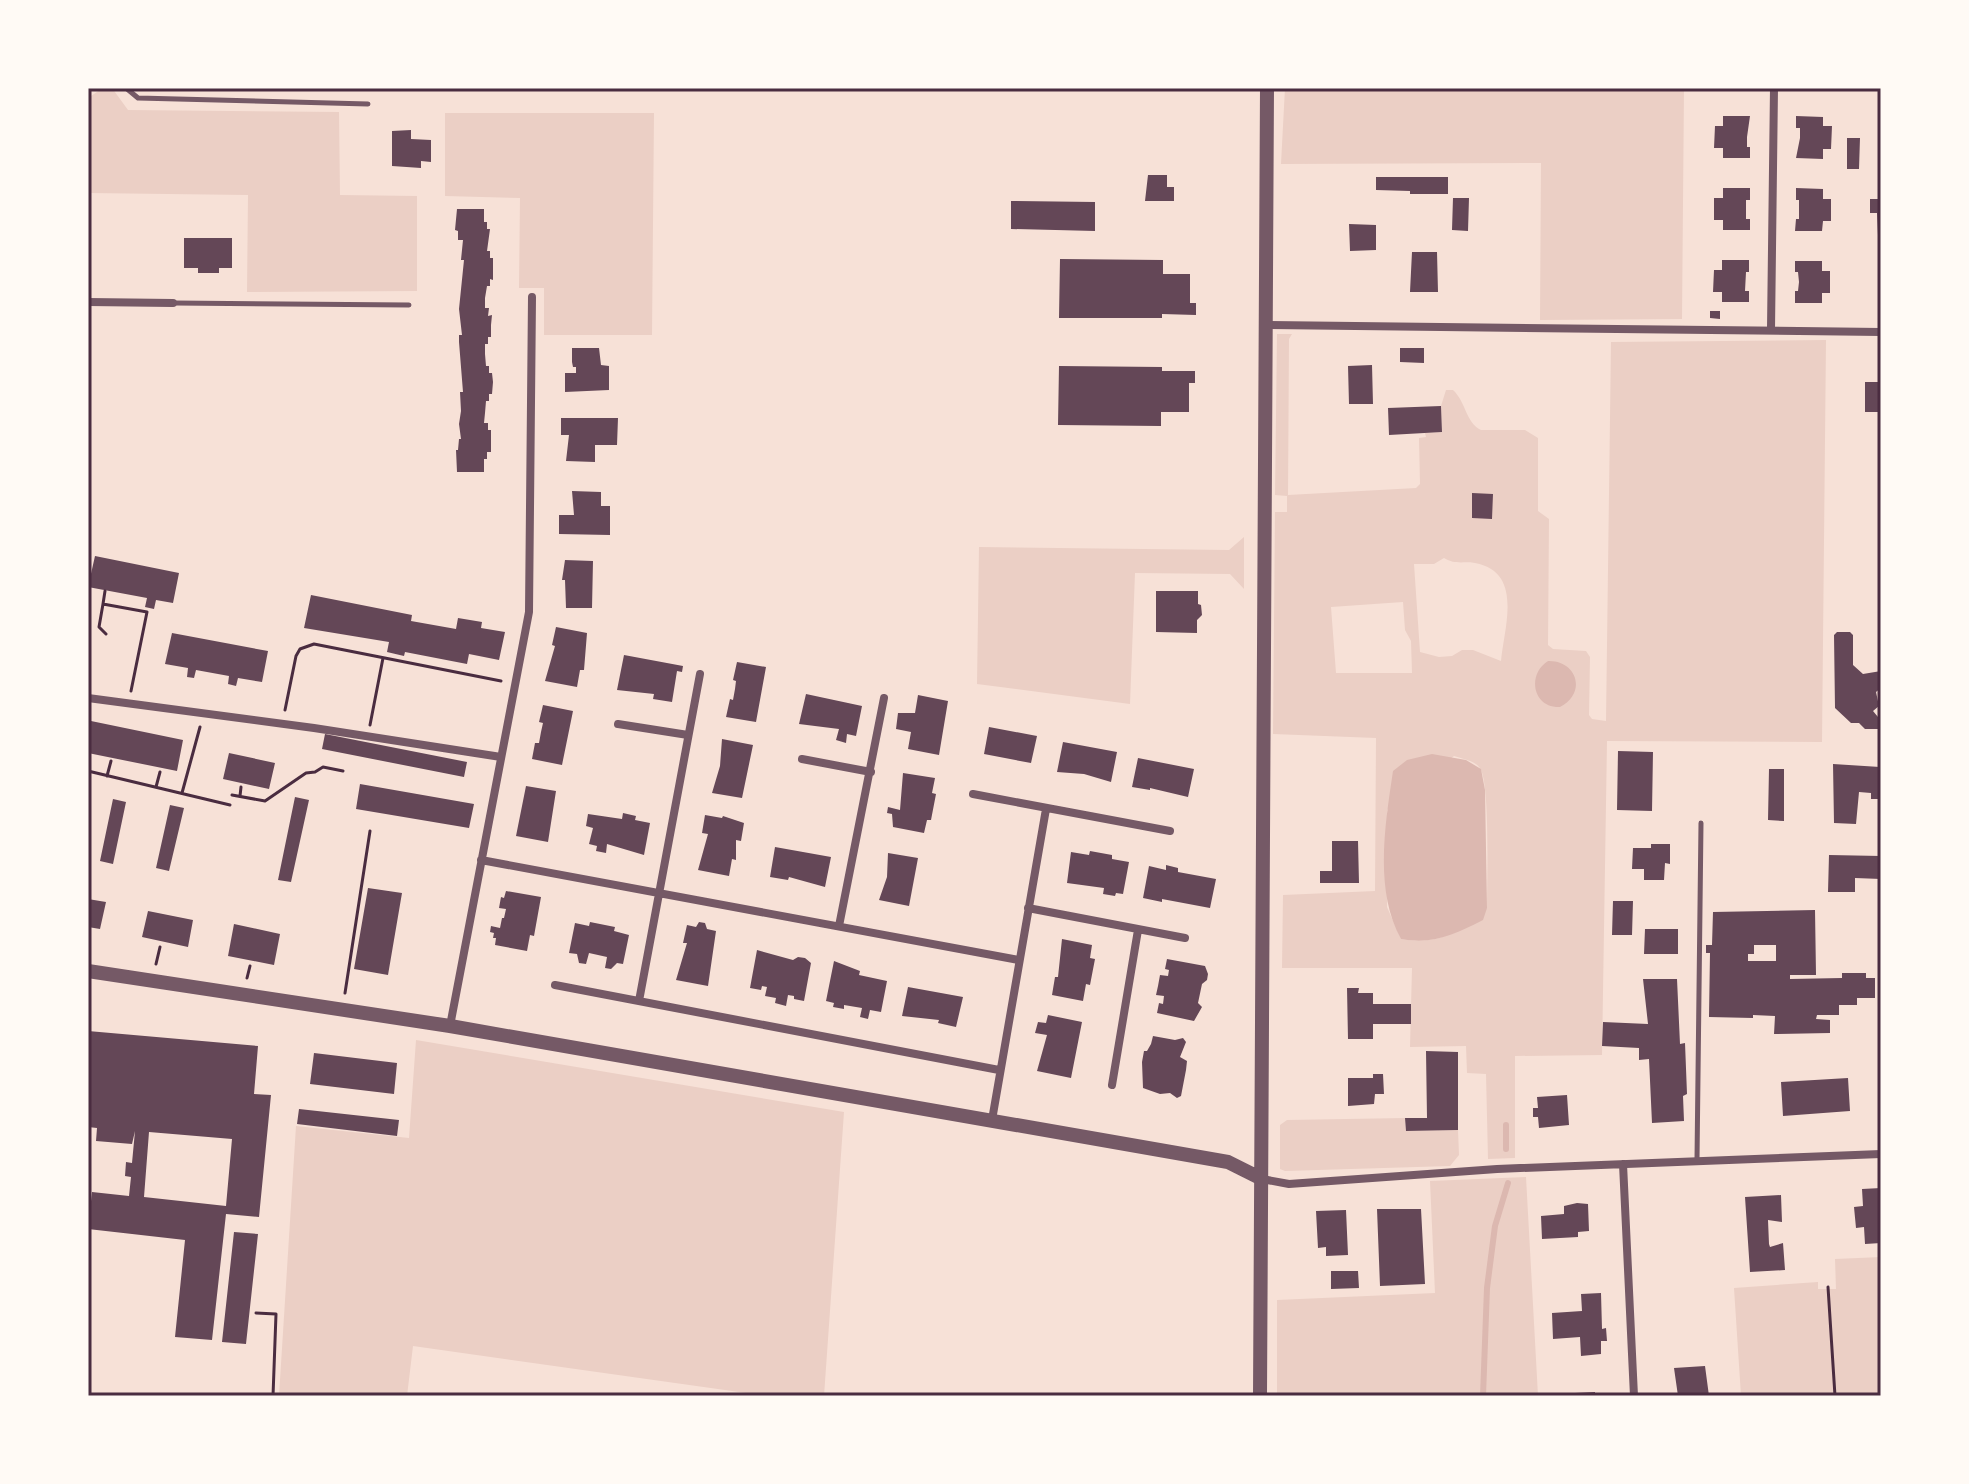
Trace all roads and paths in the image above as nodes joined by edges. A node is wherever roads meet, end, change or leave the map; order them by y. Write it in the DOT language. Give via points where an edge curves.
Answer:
graph roads {
  1 [pos="126,88"];
  2 [pos="1267,88"];
  3 [pos="1774,88"];
  4 [pos="368,104"];
  5 [pos="532,297"];
  6 [pos="88,302"];
  7 [pos="173,303"];
  8 [pos="409,305"];
  9 [pos="1266,325"];
  10 [pos="1771,329"];
  11 [pos="1881,332"];
  12 [pos="105,591"];
  13 [pos="103,604"];
  14 [pos="106,634"];
  15 [pos="383,658"];
  16 [pos="700,674"];
  17 [pos="517,684"];
  18 [pos="88,698"];
  19 [pos="884,698"];
  20 [pos="129,702"];
  21 [pos="203,712"];
  22 [pos="275,722"];
  23 [pos="618,724"];
  24 [pos="688,735"];
  25 [pos="368,736"];
  26 [pos="501,757"];
  27 [pos="802,759"];
  28 [pos="111,761"];
  29 [pos="88,771"];
  30 [pos="343,771"];
  31 [pos="160,772"];
  32 [pos="871,772"];
  33 [pos="107,776"];
  34 [pos="156,787"];
  35 [pos="241,787"];
  36 [pos="182,793"];
  37 [pos="973,794"];
  38 [pos="232,795"];
  39 [pos="240,796"];
  40 [pos="230,805"];
  41 [pos="1046,809"];
  42 [pos="1701,823"];
  43 [pos="370,831"];
  44 [pos="1170,831"];
  45 [pos="481,860"];
  46 [pos="659,892"];
  47 [pos="1028,908"];
  48 [pos="839,926"];
  49 [pos="1138,930"];
  50 [pos="1185,938"];
  51 [pos="160,947"];
  52 [pos="1019,960"];
  53 [pos="250,966"];
  54 [pos="88,971"];
  55 [pos="155,971"];
  56 [pos="555,985"];
  57 [pos="246,986"];
  58 [pos="344,1001"];
  59 [pos="639,1001"];
  60 [pos="450,1026"];
  61 [pos="999,1070"];
  62 [pos="1112,1085"];
  63 [pos="992,1120"];
  64 [pos="1881,1154"];
  65 [pos="1697,1161"];
  66 [pos="1623,1164"];
  67 [pos="1262,1179"];
  68 [pos="1828,1287"];
  69 [pos="256,1313"];
  70 [pos="273,1396"];
  71 [pos="1260,1396"];
  72 [pos="1634,1396"];
  73 [pos="1835,1396"];
  1 -- 4 [label="lane" via="138,98"];
  2 -- 9 [label="street"];
  3 -- 10 [label="street"];
  5 -- 17 [label="street" via="529,612"];
  6 -- 7 [label="street"];
  7 -- 8 [label="lane"];
  9 -- 10 [label="street"];
  9 -- 67 [label="street"];
  10 -- 11 [label="street"];
  12 -- 13 [label="path"];
  13 -- 14 [label="path" via="99,627"];
  13 -- 20 [label="path" via="147,610"];
  15 -- 17 [label="path"];
  15 -- 22 [label="path" via="306,646 296,656 288,704"];
  15 -- 25 [label="path"];
  16 -- 24 [label="street"];
  17 -- 26 [label="street"];
  18 -- 20 [label="street"];
  19 -- 32 [label="street"];
  20 -- 21 [label="street"];
  21 -- 22 [label="street"];
  21 -- 36 [label="path"];
  22 -- 25 [label="street"];
  23 -- 24 [label="street"];
  24 -- 46 [label="street"];
  25 -- 26 [label="street"];
  26 -- 45 [label="street"];
  27 -- 32 [label="street"];
  28 -- 33 [label="path"];
  29 -- 33 [label="path"];
  30 -- 39 [label="path" via="323,767 306,773 265,801"];
  31 -- 34 [label="path"];
  32 -- 48 [label="street"];
  33 -- 34 [label="path"];
  34 -- 36 [label="path"];
  35 -- 39 [label="path"];
  36 -- 40 [label="path"];
  37 -- 41 [label="street"];
  38 -- 39 [label="path"];
  41 -- 44 [label="street"];
  41 -- 47 [label="street"];
  42 -- 65 [label="lane"];
  43 -- 58 [label="path"];
  45 -- 46 [label="street"];
  45 -- 60 [label="street"];
  46 -- 48 [label="street"];
  46 -- 59 [label="street"];
  47 -- 49 [label="street"];
  47 -- 52 [label="street"];
  48 -- 52 [label="street"];
  49 -- 50 [label="street"];
  49 -- 62 [label="street"];
  51 -- 55 [label="path"];
  52 -- 61 [label="street"];
  53 -- 57 [label="path"];
  54 -- 60 [label="street"];
  56 -- 59 [label="street"];
  59 -- 61 [label="street"];
  60 -- 63 [label="street"];
  61 -- 63 [label="street"];
  63 -- 67 [label="street" via="1228,1162"];
  64 -- 65 [label="street"];
  65 -- 66 [label="street"];
  66 -- 67 [label="street" via="1304,1184"];
  66 -- 72 [label="street"];
  67 -- 71 [label="street"];
  68 -- 73 [label="path"];
  69 -- 70 [label="path" via="276,1314"];
}
